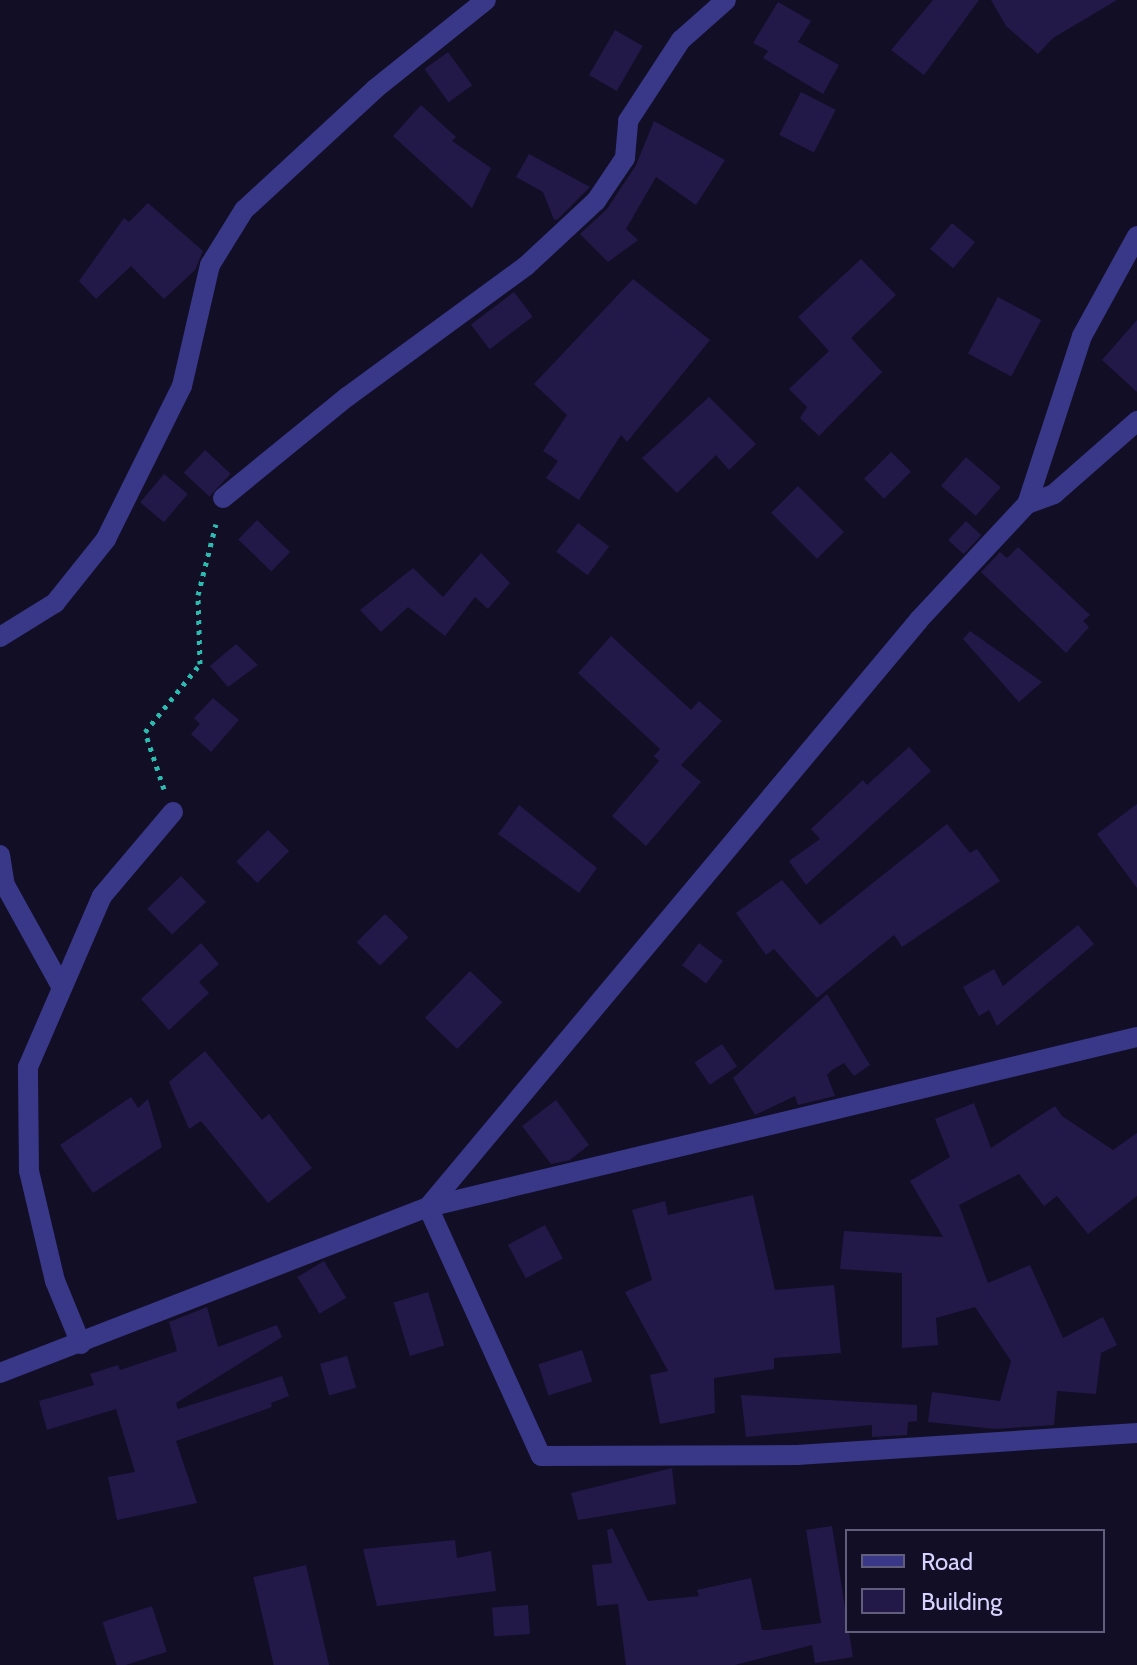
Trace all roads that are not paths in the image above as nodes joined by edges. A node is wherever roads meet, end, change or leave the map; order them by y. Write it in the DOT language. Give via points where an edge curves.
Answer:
graph roads {
  1 [pos="486,0"];
  2 [pos="726,0"];
  3 [pos="1137,236"];
  4 [pos="1137,421"];
  5 [pos="223,498"];
  6 [pos="1027,504"];
  7 [pos="0,637"];
  8 [pos="173,812"];
  9 [pos="0,855"];
  10 [pos="61,986"];
  11 [pos="1137,1037"];
  12 [pos="428,1207"];
  13 [pos="81,1344"];
  14 [pos="0,1373"];
  15 [pos="1137,1433"];
  1 -- 7 [label="street" via="375,89 244,210 210,265 182,386 106,539 55,603"];
  2 -- 5 [label="street" via="681,40 628,121 625,158 596,201 526,266 347,397"];
  3 -- 6 [label="street" via="1082,336"];
  4 -- 6 [label="street" via="1054,494"];
  6 -- 12 [label="street" via="919,620"];
  8 -- 10 [label="street" via="102,896"];
  9 -- 10 [label="street" via="5,885"];
  10 -- 13 [label="street" via="28,1067 29,1171 55,1281"];
  11 -- 12 [label="street"];
  12 -- 13 [label="street"];
  12 -- 15 [label="street" via="541,1456 797,1455"];
  13 -- 14 [label="street"];
}
